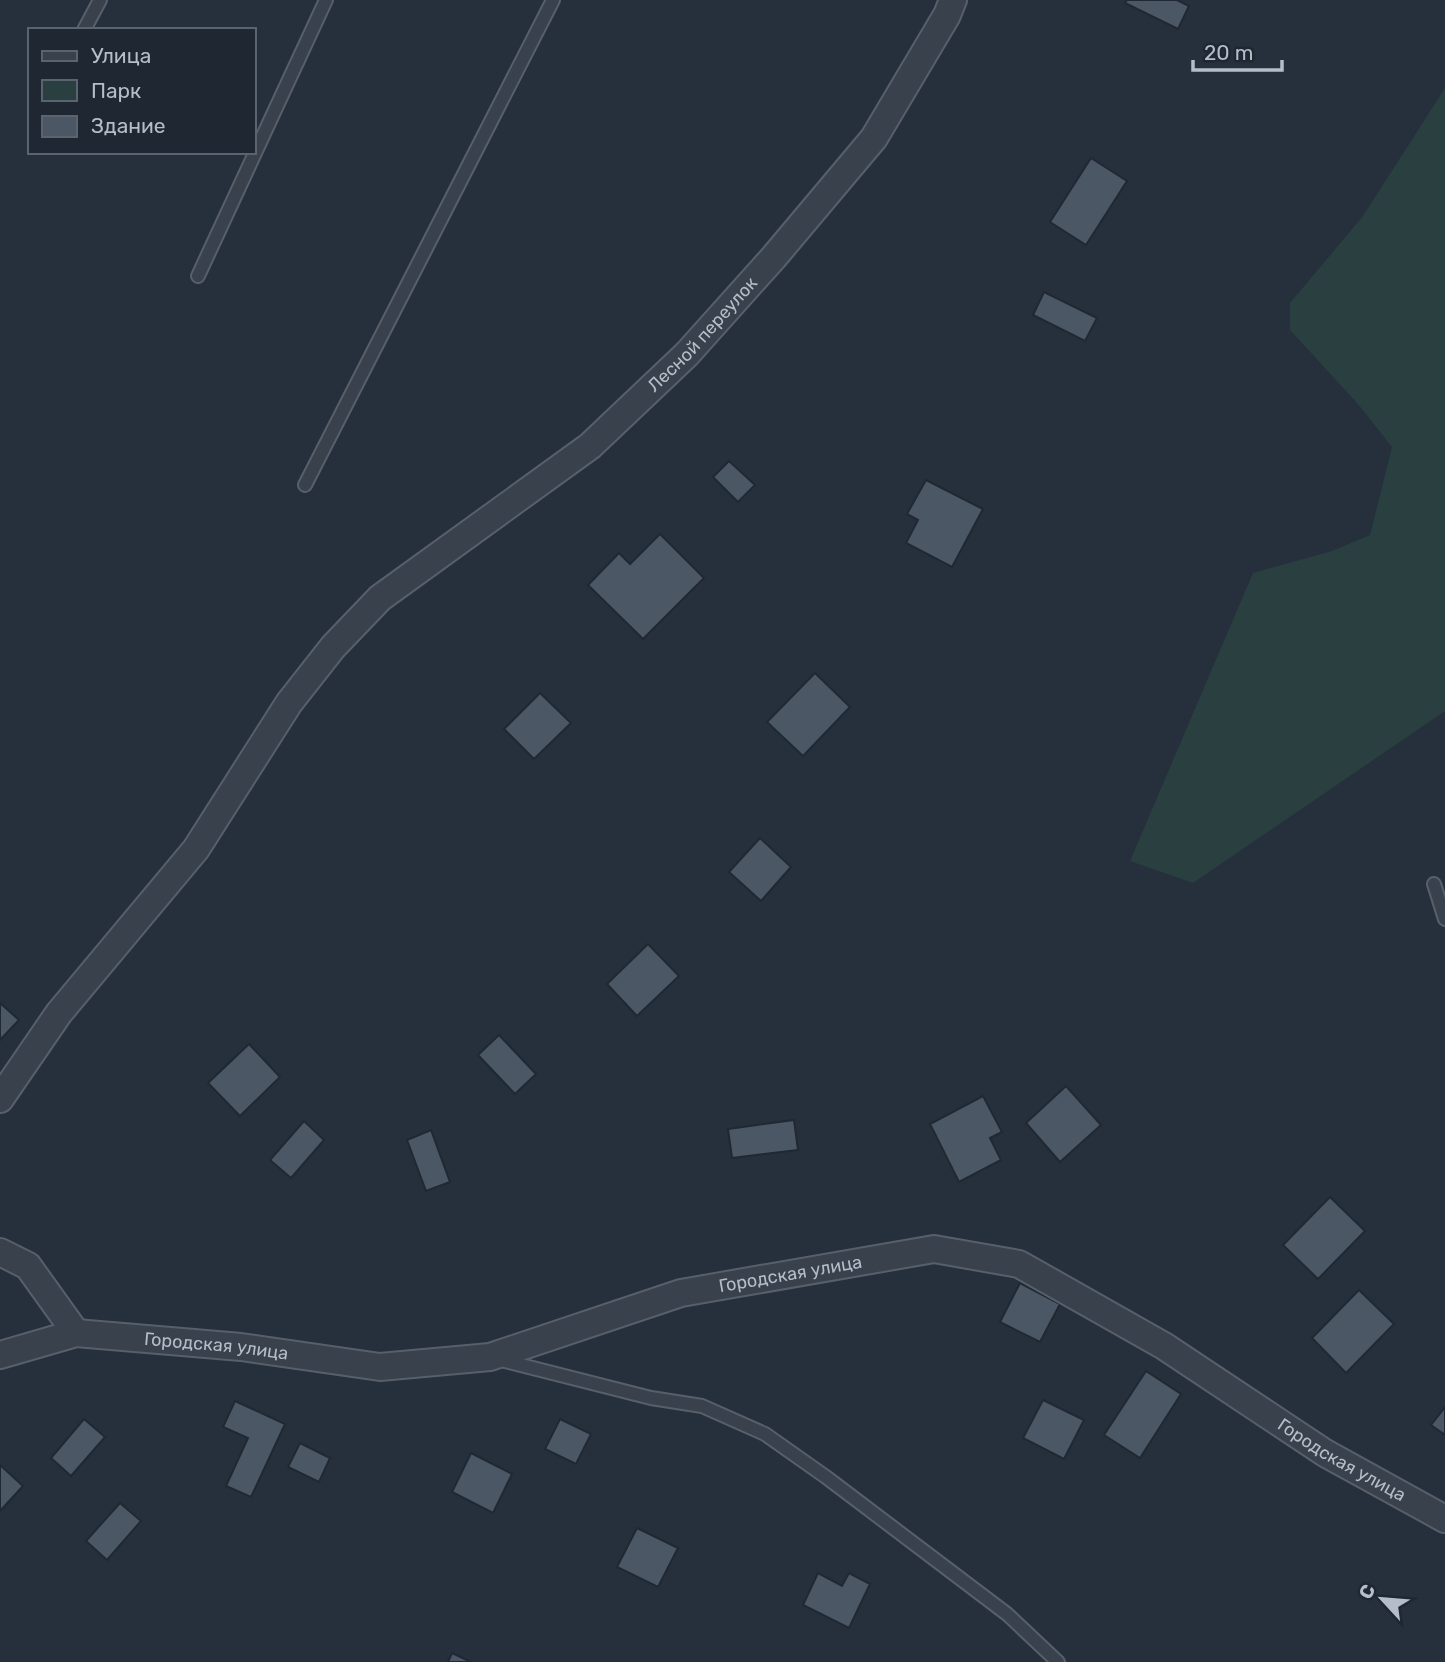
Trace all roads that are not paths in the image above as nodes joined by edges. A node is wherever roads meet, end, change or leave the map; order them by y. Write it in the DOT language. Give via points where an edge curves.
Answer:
graph roads {
  1 [pos="100,0"];
  2 [pos="326,0"];
  3 [pos="553,0"];
  4 [pos="953,0"];
  5 [pos="85,28"];
  6 [pos="256,151"];
  7 [pos="255,154"];
  8 [pos="198,276"];
  9 [pos="305,485"];
  10 [pos="1434,884"];
  11 [pos="1445,919"];
  12 [pos="0,1099"];
  13 [pos="0,1252"];
  14 [pos="76,1333"];
  15 [pos="0,1355"];
  16 [pos="490,1357"];
  17 [pos="1445,1519"];
  18 [pos="1058,1662"];
  1 -- 5 [label="lane"];
  2 -- 6 [label="lane"];
  3 -- 9 [label="lane"];
  4 -- 12 [label="street, Лесной переулок" via="874,138 687,354 590,446 380,598 333,647 289,703 196,849 59,1013"];
  7 -- 8 [label="lane"];
  10 -- 11 [label="lane"];
  13 -- 14 [label="street" via="28,1266"];
  14 -- 15 [label="street"];
  14 -- 16 [label="street, Городская улица" via="241,1347 380,1367"];
  16 -- 17 [label="street, Городская улица" via="681,1293 934,1249 1019,1264 1164,1346 1325,1453"];
  16 -- 18 [label="lane" via="650,1398 702,1406 765,1433 1007,1614"];
}
